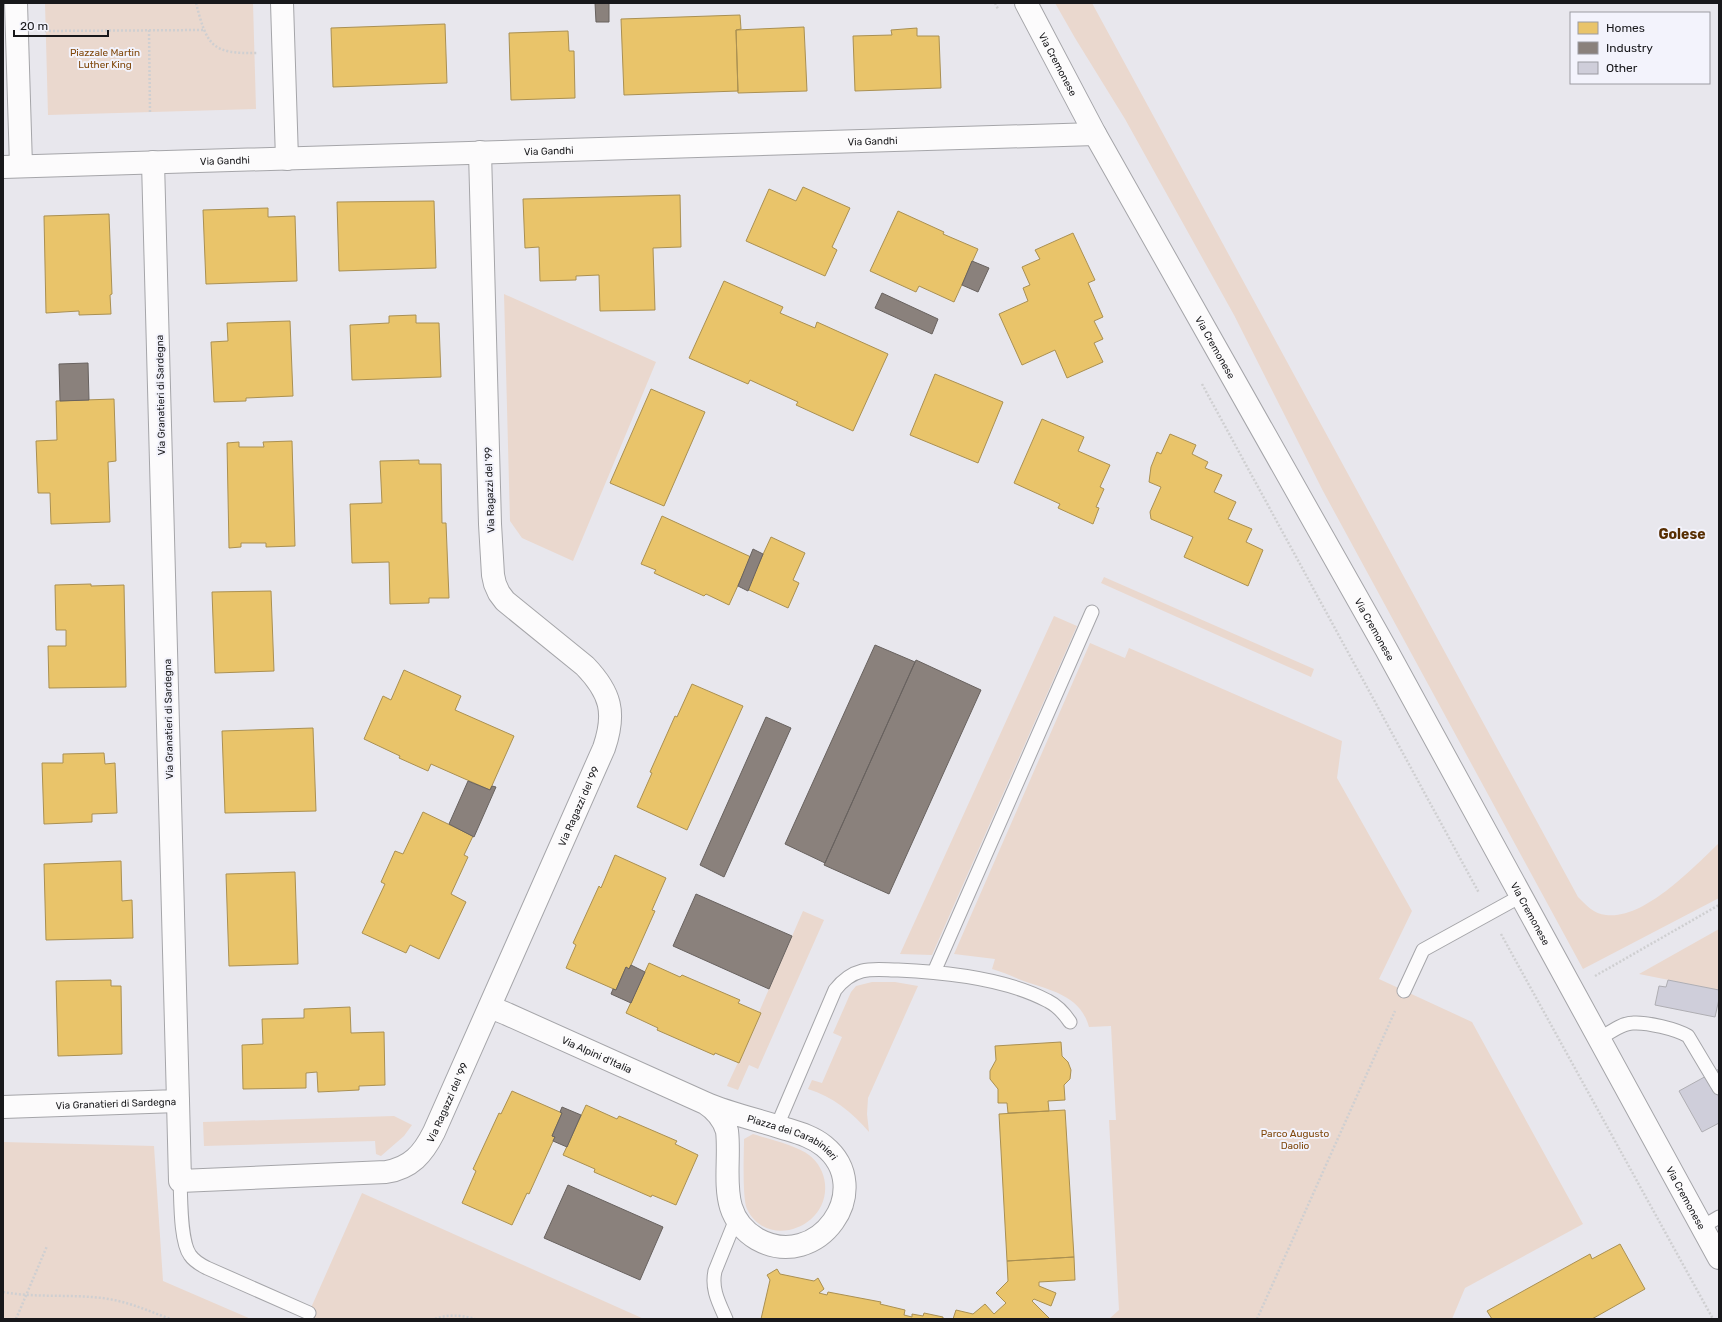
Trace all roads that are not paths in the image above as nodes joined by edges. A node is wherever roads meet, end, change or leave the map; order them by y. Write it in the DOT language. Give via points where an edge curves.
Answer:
graph roads {
  1 [pos="16,3"];
  2 [pos="282,3"];
  3 [pos="1026,3"];
  4 [pos="1095,134"];
  5 [pos="480,152"];
  6 [pos="287,159"];
  7 [pos="153,162"];
  8 [pos="12,167"];
  9 [pos="1092,612"];
  10 [pos="1521,896"];
  11 [pos="934,972"];
  12 [pos="1404,991"];
  13 [pos="490,1007"];
  14 [pos="1070,1022"];
  15 [pos="1599,1039"];
  16 [pos="1719,1088"];
  17 [pos="178,1101"];
  18 [pos="705,1103"];
  19 [pos="3,1107"];
  20 [pos="777,1126"];
  21 [pos="180,1181"];
  22 [pos="736,1219"];
  23 [pos="1710,1222"];
  24 [pos="1719,1258"];
  25 [pos="309,1313"];
  26 [pos="726,1319"];
  1 -- 8 [label="street"];
  2 -- 6 [label="street"];
  3 -- 4 [label="street, Via Cremonese"];
  4 -- 5 [label="street, Via Gandhi"];
  4 -- 10 [label="street, Via Cremonese" via="1382,642"];
  5 -- 6 [label="street, Via Gandhi"];
  5 -- 13 [label="street, Via Ragazzi del '99" via="490,524 494,584 505,602 594,675 609,702 611,717 610,733 604,748"];
  6 -- 7 [label="street, Via Gandhi"];
  7 -- 8 [label="street, Via Gandhi"];
  7 -- 17 [label="street, Via Granatieri di Sardegna"];
  9 -- 11 [label="lane"];
  10 -- 12 [label="lane" via="1423,950"];
  10 -- 15 [label="street, Via Cremonese"];
  11 -- 14 [label="lane" via="990,982 1035,995 1058,1007"];
  11 -- 20 [label="lane" via="862,971 840,983"];
  13 -- 18 [label="street, Via Alpini d'Italia"];
  13 -- 21 [label="street, Via Ragazzi del '99" via="430,1140 416,1159 402,1168 386,1172"];
  15 -- 16 [label="lane" via="1633,1023 1680,1031 1688,1036"];
  15 -- 23 [label="street, Via Cremonese"];
  17 -- 19 [label="street, Via Granatieri di Sardegna"];
  17 -- 21 [label="street"];
  18 -- 20 [label="street, Piazza dei Carabinieri"];
  18 -- 22 [label="street, Piazza dei Carabinieri" via="721,1117 727,1131 728,1195"];
  20 -- 22 [label="street, Piazza dei Carabinieri" via="815,1139 834,1156 840,1167 844,1191 838,1215 831,1226 812,1241 788,1247 758,1240"];
  21 -- 25 [label="lane" via="184,1234 188,1250 194,1258 207,1268"];
  22 -- 26 [label="lane" via="713,1278 714,1291"];
  23 -- 24 [label="street, Via Cremonese"];
}
